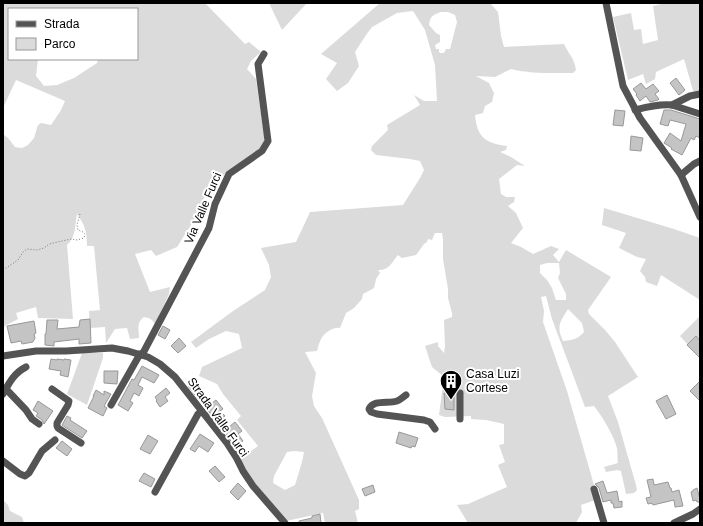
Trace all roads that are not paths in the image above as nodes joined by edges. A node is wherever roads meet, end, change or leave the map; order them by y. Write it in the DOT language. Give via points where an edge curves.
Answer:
graph roads {
  1 [pos="606,3"];
  2 [pos="264,54"];
  3 [pos="700,94"];
  4 [pos="672,105"];
  5 [pos="635,110"];
  6 [pos="700,114"];
  7 [pos="700,161"];
  8 [pos="681,175"];
  9 [pos="700,218"];
  10 [pos="141,355"];
  11 [pos="3,356"];
  12 [pos="26,367"];
  13 [pos="52,389"];
  14 [pos="4,391"];
  15 [pos="460,393"];
  16 [pos="406,395"];
  17 [pos="111,405"];
  18 [pos="202,411"];
  19 [pos="460,419"];
  20 [pos="39,424"];
  21 [pos="435,429"];
  22 [pos="55,440"];
  23 [pos="82,443"];
  24 [pos="3,461"];
  25 [pos="594,489"];
  26 [pos="155,492"];
  27 [pos="700,510"];
  28 [pos="285,523"];
  29 [pos="604,523"];
  30 [pos="674,523"];
  1 -- 5 [label="street" via="623,86"];
  2 -- 10 [label="street, Via Valle Furci" via="258,64 268,141 262,151 229,174 215,204 209,228"];
  3 -- 4 [label="street"];
  4 -- 5 [label="street"];
  4 -- 6 [label="street"];
  5 -- 8 [label="street"];
  7 -- 8 [label="street"];
  8 -- 9 [label="street"];
  10 -- 11 [label="street, Strada Valle Furci" via="112,348 36,351"];
  10 -- 17 [label="street"];
  10 -- 18 [label="street, Strada Valle Furci" via="160,364 176,377"];
  12 -- 14 [label="street" via="14,375"];
  13 -- 23 [label="street" via="69,401 58,422 58,428"];
  14 -- 20 [label="street"];
  15 -- 19 [label="street"];
  16 -- 21 [label="street" via="398,401 375,403 369,409 377,414 424,420 430,422"];
  18 -- 26 [label="street"];
  18 -- 28 [label="street, Strada Valle Furci" via="236,457 252,486"];
  22 -- 24 [label="street" via="42,451 25,476"];
  25 -- 29 [label="street"];
  27 -- 30 [label="street"];
}
